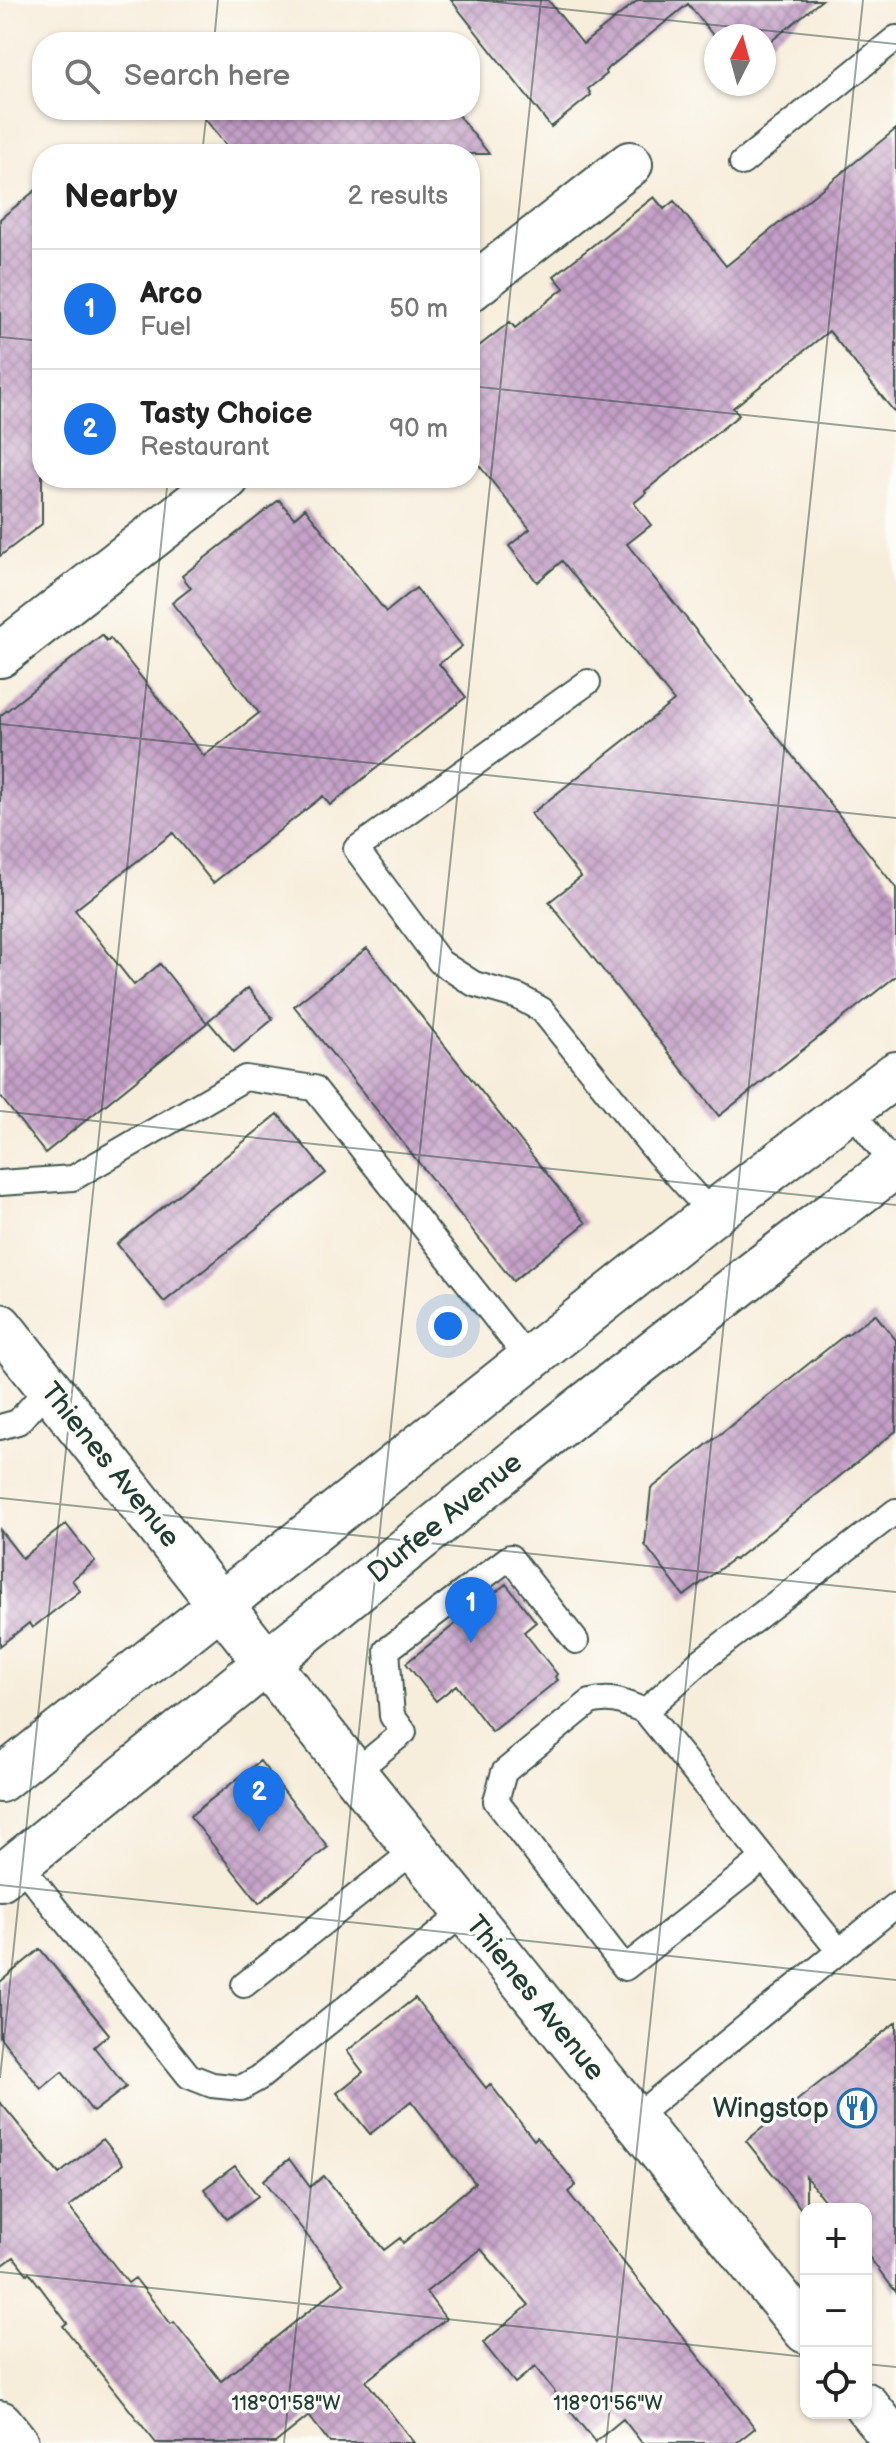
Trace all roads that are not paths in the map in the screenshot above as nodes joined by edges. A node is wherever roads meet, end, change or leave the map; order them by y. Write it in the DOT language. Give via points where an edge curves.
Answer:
graph roads {
  1 [pos="896,38"];
  2 [pos="742,163"];
  3 [pos="630,164"];
  4 [pos="480,281"];
  5 [pos="214,488"];
  6 [pos="0,655"];
  7 [pos="588,682"];
  8 [pos="896,1074"];
  9 [pos="851,1110"];
  10 [pos="896,1166"];
  11 [pos="0,1183"];
  12 [pos="712,1214"];
  13 [pos="0,1326"];
  14 [pos="529,1360"];
  15 [pos="48,1388"];
  16 [pos="0,1427"];
  17 [pos="896,1511"];
  18 [pos="222,1604"];
  19 [pos="576,1641"];
  20 [pos="267,1662"];
  21 [pos="645,1711"];
  22 [pos="354,1773"];
  23 [pos="0,1780"];
  24 [pos="416,1849"];
  25 [pos="764,1858"];
  26 [pos="9,1870"];
  27 [pos="896,1905"];
  28 [pos="465,1912"];
  29 [pos="839,1951"];
  30 [pos="244,1985"];
  31 [pos="633,2119"];
  32 [pos="800,2324"];
  33 [pos="872,2412"];
  34 [pos="0,2423"];
  35 [pos="896,2442"];
  36 [pos="16,2443"];
  1 -- 2 [label="lane"];
  3 -- 4 [label="main road"];
  5 -- 6 [label="main road"];
  7 -- 12 [label="lane" via="356,849 440,962 474,984 542,1010"];
  8 -- 9 [label="main road"];
  9 -- 10 [label="lane"];
  9 -- 12 [label="main road"];
  10 -- 20 [label="main road, Durfee Avenue" via="634,1367"];
  11 -- 14 [label="lane" via="73,1178 245,1078 314,1088"];
  12 -- 14 [label="main road"];
  13 -- 15 [label="main road, Thienes Avenue"];
  14 -- 18 [label="main road"];
  15 -- 16 [label="lane" via="18,1422"];
  15 -- 18 [label="main road, Thienes Avenue"];
  17 -- 21 [label="lane" via="702,1660"];
  18 -- 20 [label="main road, Thienes Avenue"];
  18 -- 23 [label="main road"];
  19 -- 22 [label="lane" via="510,1557 387,1650 392,1716 404,1732"];
  20 -- 22 [label="main road, Thienes Avenue"];
  20 -- 26 [label="main road, Durfee Avenue"];
  21 -- 25 [label="lane"];
  21 -- 25 [label="lane" via="606,1698 590,1702 504,1772 496,1801 625,1968"];
  22 -- 24 [label="main road, Thienes Avenue"];
  24 -- 28 [label="main road, Thienes Avenue"];
  24 -- 30 [label="lane"];
  25 -- 29 [label="lane"];
  26 -- 28 [label="lane" via="189,2076 241,2088"];
  27 -- 29 [label="lane"];
  28 -- 31 [label="main road, Thienes Avenue"];
  29 -- 31 [label="lane"];
  31 -- 32 [label="main road, Thienes Avenue"];
  33 -- 35 [label="main road"];
  34 -- 36 [label="main road"];
}
